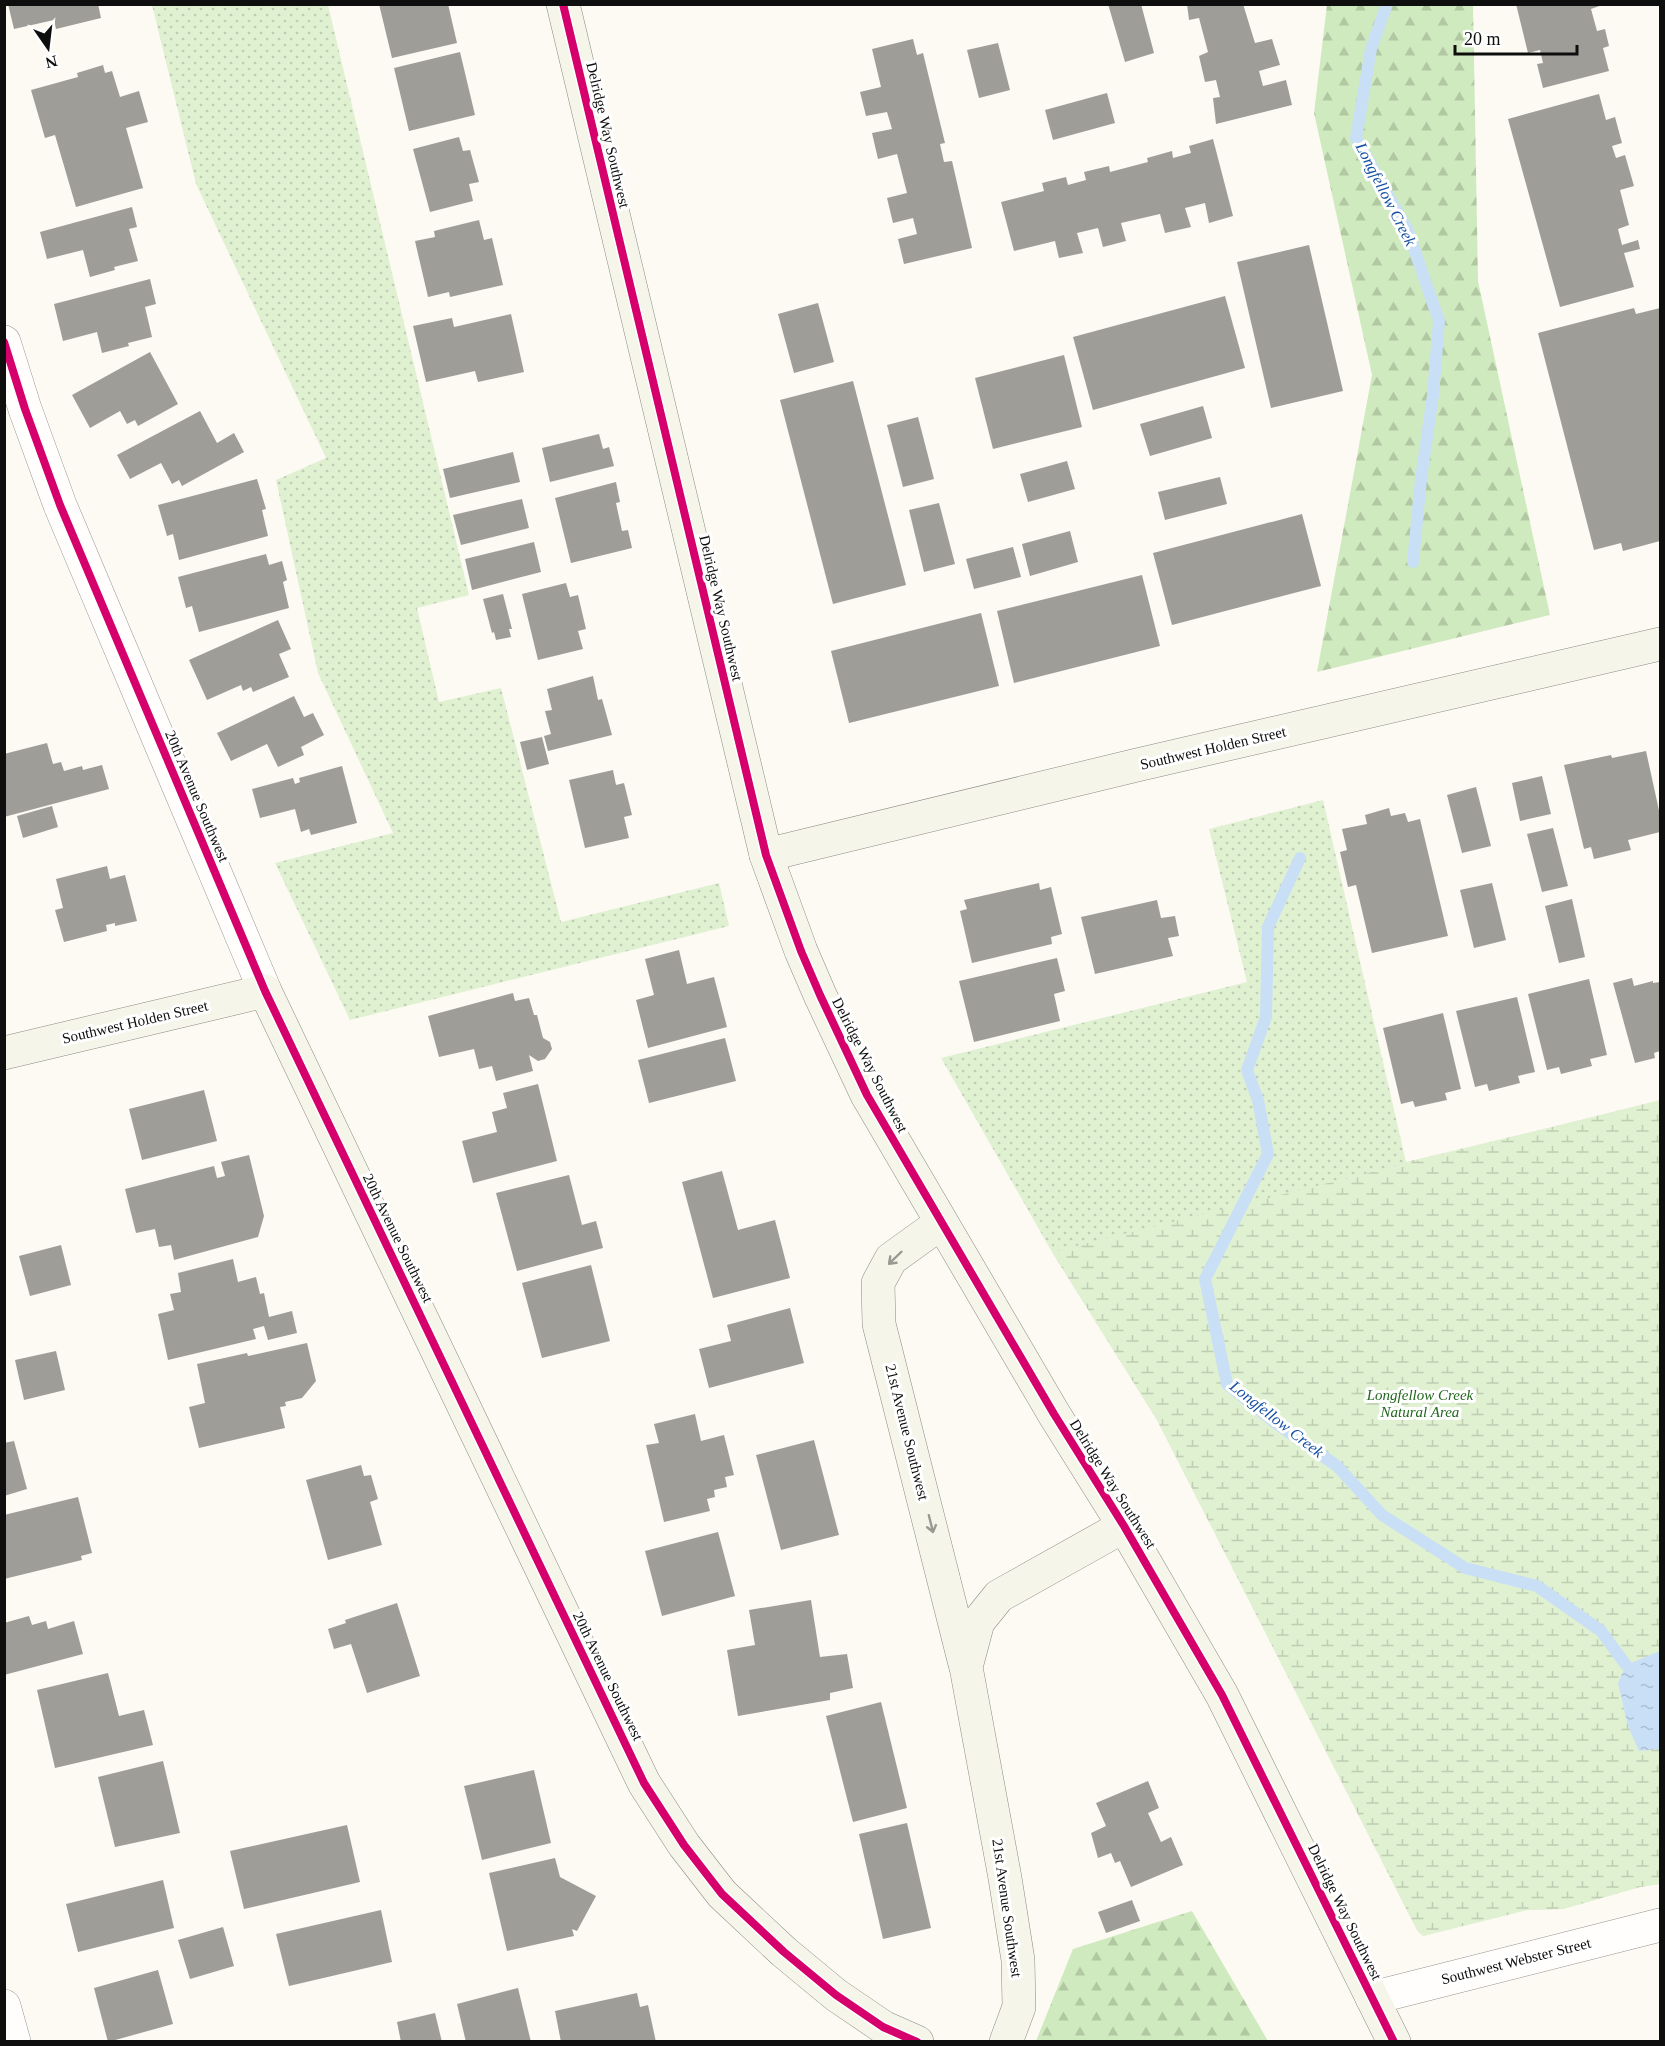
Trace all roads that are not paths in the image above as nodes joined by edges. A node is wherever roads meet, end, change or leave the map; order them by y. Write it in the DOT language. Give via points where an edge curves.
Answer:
graph roads {
  1 [pos="563,4"];
  2 [pos="4,342"];
  3 [pos="1660,644"];
  4 [pos="766,855"];
  5 [pos="265,991"];
  6 [pos="4,1053"];
  7 [pos="941,1222"];
  8 [pos="1124,1526"];
  9 [pos="966,1667"];
  10 [pos="1660,1925"];
  11 [pos="1372,1998"];
  12 [pos="4,2006"];
  13 [pos="14,2042"];
  14 [pos="917,2042"];
  15 [pos="1006,2042"];
  16 [pos="1394,2042"];
  1 -- 4 [label="street, Delridge Way Southwest"];
  2 -- 5 [label="street, 20th Avenue Southwest" via="60,505"];
  3 -- 4 [label="street, Southwest Holden Street"];
  4 -- 7 [label="street, Delridge Way Southwest" via="832,1023 867,1095"];
  5 -- 6 [label="street, Southwest Holden Street"];
  5 -- 14 [label="street, 20th Avenue Southwest" via="644,1783 722,1894 836,1995 883,2027"];
  7 -- 8 [label="street, Delridge Way Southwest"];
  7 -- 9 [label="street, 21st Avenue Southwest, one-way" via="891,1259 878,1283 879,1324"];
  8 -- 9 [label="street, 21st Avenue Southwest" via="999,1596 978,1623"];
  8 -- 11 [label="street, Delridge Way Southwest" via="1222,1695"];
  9 -- 15 [label="street, 21st Avenue Southwest" via="1018,1960 1019,2007"];
  10 -- 11 [label="street, Southwest Webster Street"];
  11 -- 16 [label="street, Delridge Way Southwest"];
  12 -- 13 [label="street"];
}
